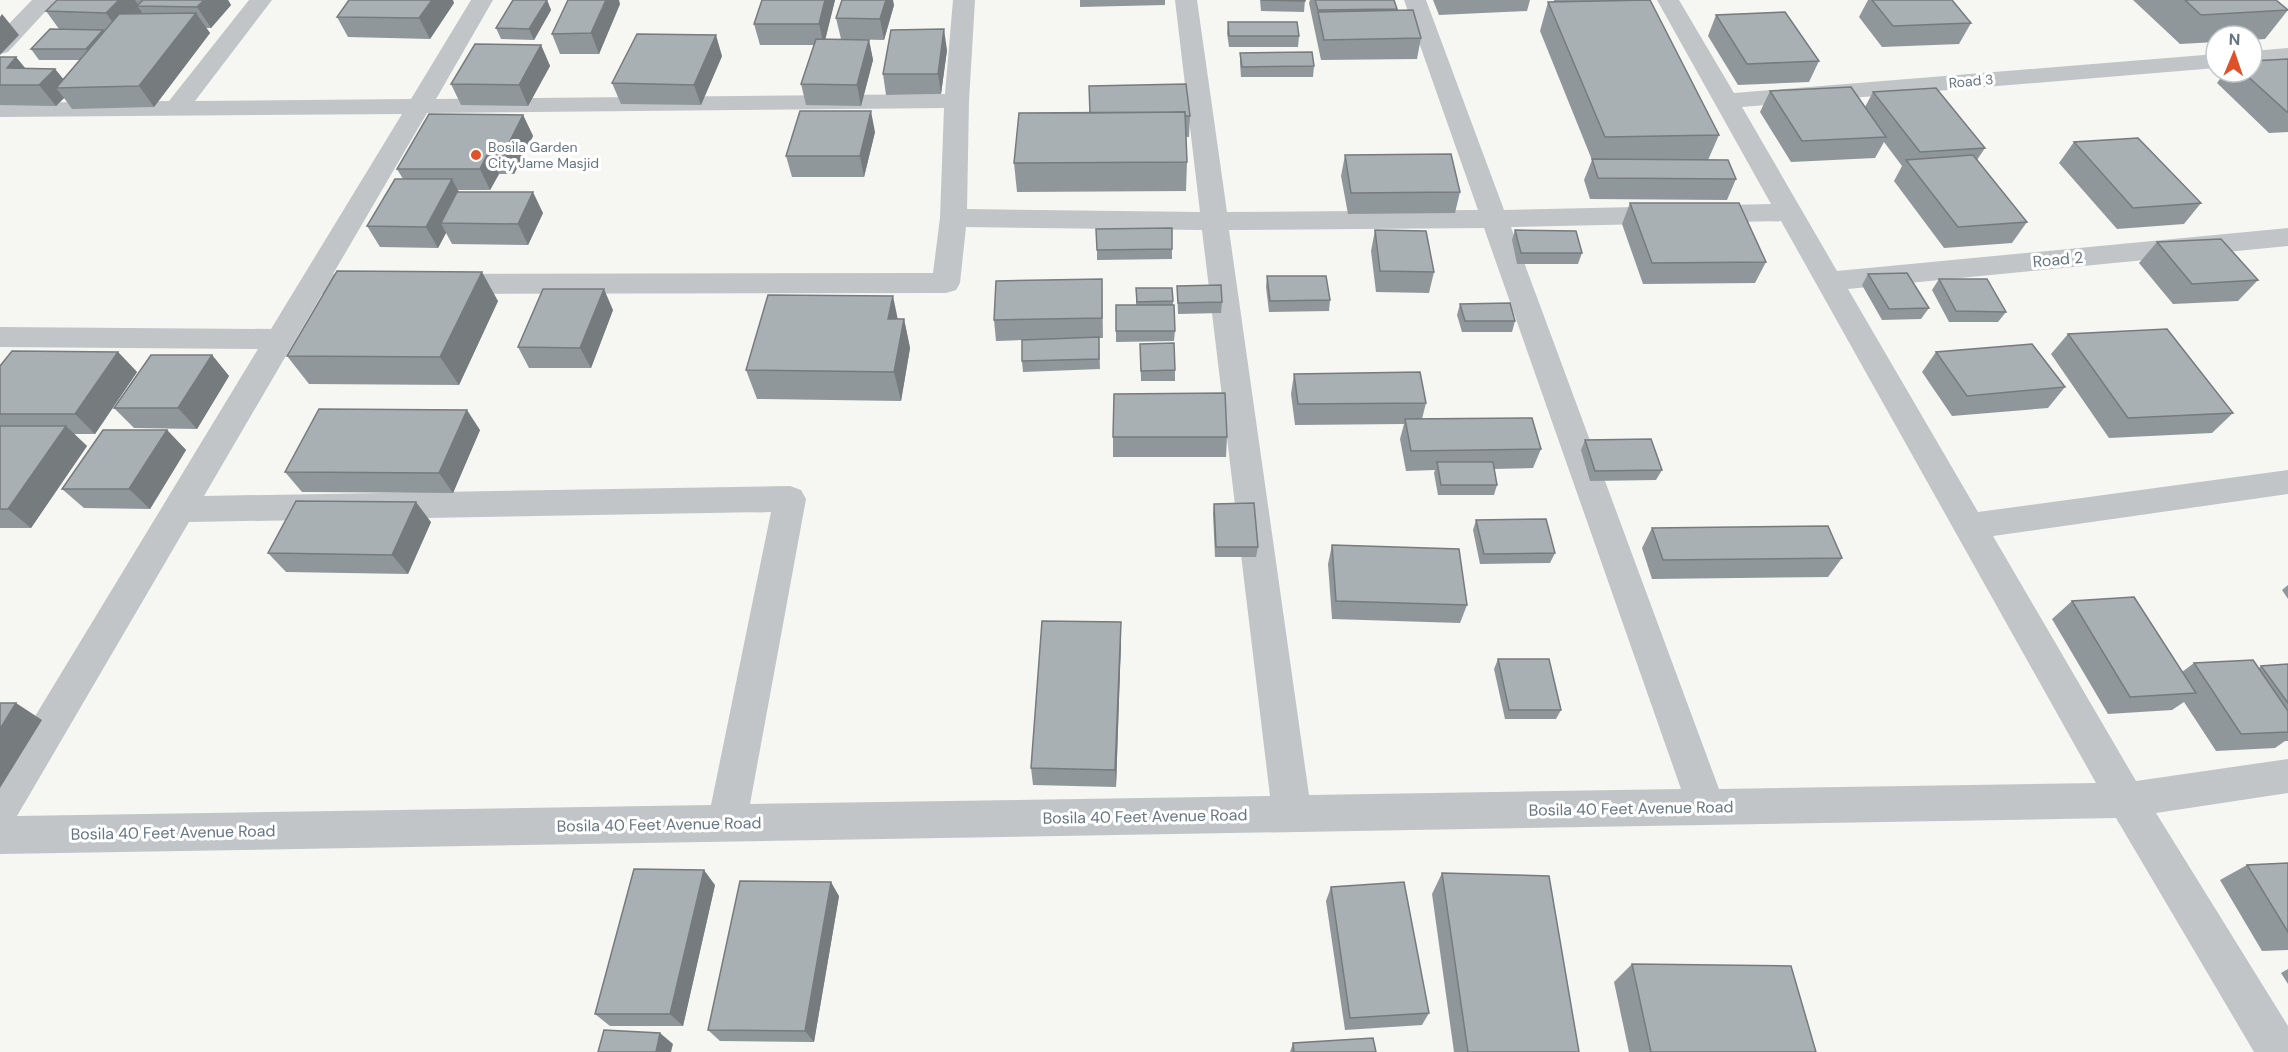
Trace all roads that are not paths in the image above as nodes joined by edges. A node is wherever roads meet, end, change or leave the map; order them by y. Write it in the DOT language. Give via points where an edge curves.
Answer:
graph roads {
  1 [pos="45,0"];
  2 [pos="261,0"];
  3 [pos="482,0"];
  4 [pos="964,0"];
  5 [pos="1186,0"];
  6 [pos="1415,0"];
  7 [pos="1668,0"];
  8 [pos="0,46"];
  9 [pos="2288,55"];
  10 [pos="2264,57"];
  11 [pos="2204,62"];
  12 [pos="957,101"];
  13 [pos="1726,101"];
  14 [pos="419,106"];
  15 [pos="176,109"];
  16 [pos="0,110"];
  17 [pos="1790,212"];
  18 [pos="953,218"];
  19 [pos="1495,219"];
  20 [pos="1215,221"];
  21 [pos="2288,237"];
  22 [pos="1829,281"];
  23 [pos="313,284"];
  24 [pos="1,339"];
  25 [pos="280,339"];
  26 [pos="2288,482"];
  27 [pos="179,508"];
  28 [pos="1970,526"];
  29 [pos="2288,776"];
  30 [pos="2126,800"];
  31 [pos="1707,807"];
  32 [pos="0,808"];
  33 [pos="1292,814"];
  34 [pos="727,823"];
  35 [pos="0,835"];
  36 [pos="2279,1052"];
  1 -- 8 [label="street"];
  2 -- 15 [label="street"];
  3 -- 14 [label="street"];
  4 -- 12 [label="street"];
  5 -- 20 [label="street"];
  6 -- 19 [label="street"];
  7 -- 13 [label="street"];
  9 -- 10 [label="street"];
  11 -- 13 [label="street, Road 3"];
  12 -- 14 [label="street"];
  12 -- 18 [label="street"];
  13 -- 17 [label="street"];
  14 -- 15 [label="street"];
  14 -- 23 [label="street"];
  15 -- 16 [label="street"];
  17 -- 19 [label="street"];
  17 -- 22 [label="street"];
  18 -- 20 [label="street"];
  18 -- 23 [label="street" via="946,283"];
  19 -- 20 [label="street"];
  19 -- 31 [label="street"];
  20 -- 33 [label="street"];
  21 -- 22 [label="street, Road 2"];
  22 -- 28 [label="street"];
  23 -- 25 [label="street"];
  24 -- 25 [label="street"];
  25 -- 27 [label="street"];
  26 -- 28 [label="street"];
  27 -- 32 [label="street"];
  27 -- 34 [label="street" via="790,499"];
  28 -- 30 [label="street"];
  29 -- 30 [label="street, Bosila 40 Feet Avenue Road"];
  30 -- 31 [label="street, Bosila 40 Feet Avenue Road"];
  30 -- 36 [label="street"];
  31 -- 33 [label="street, Bosila 40 Feet Avenue Road"];
  33 -- 34 [label="street, Bosila 40 Feet Avenue Road"];
  34 -- 35 [label="street, Bosila 40 Feet Avenue Road"];
}
